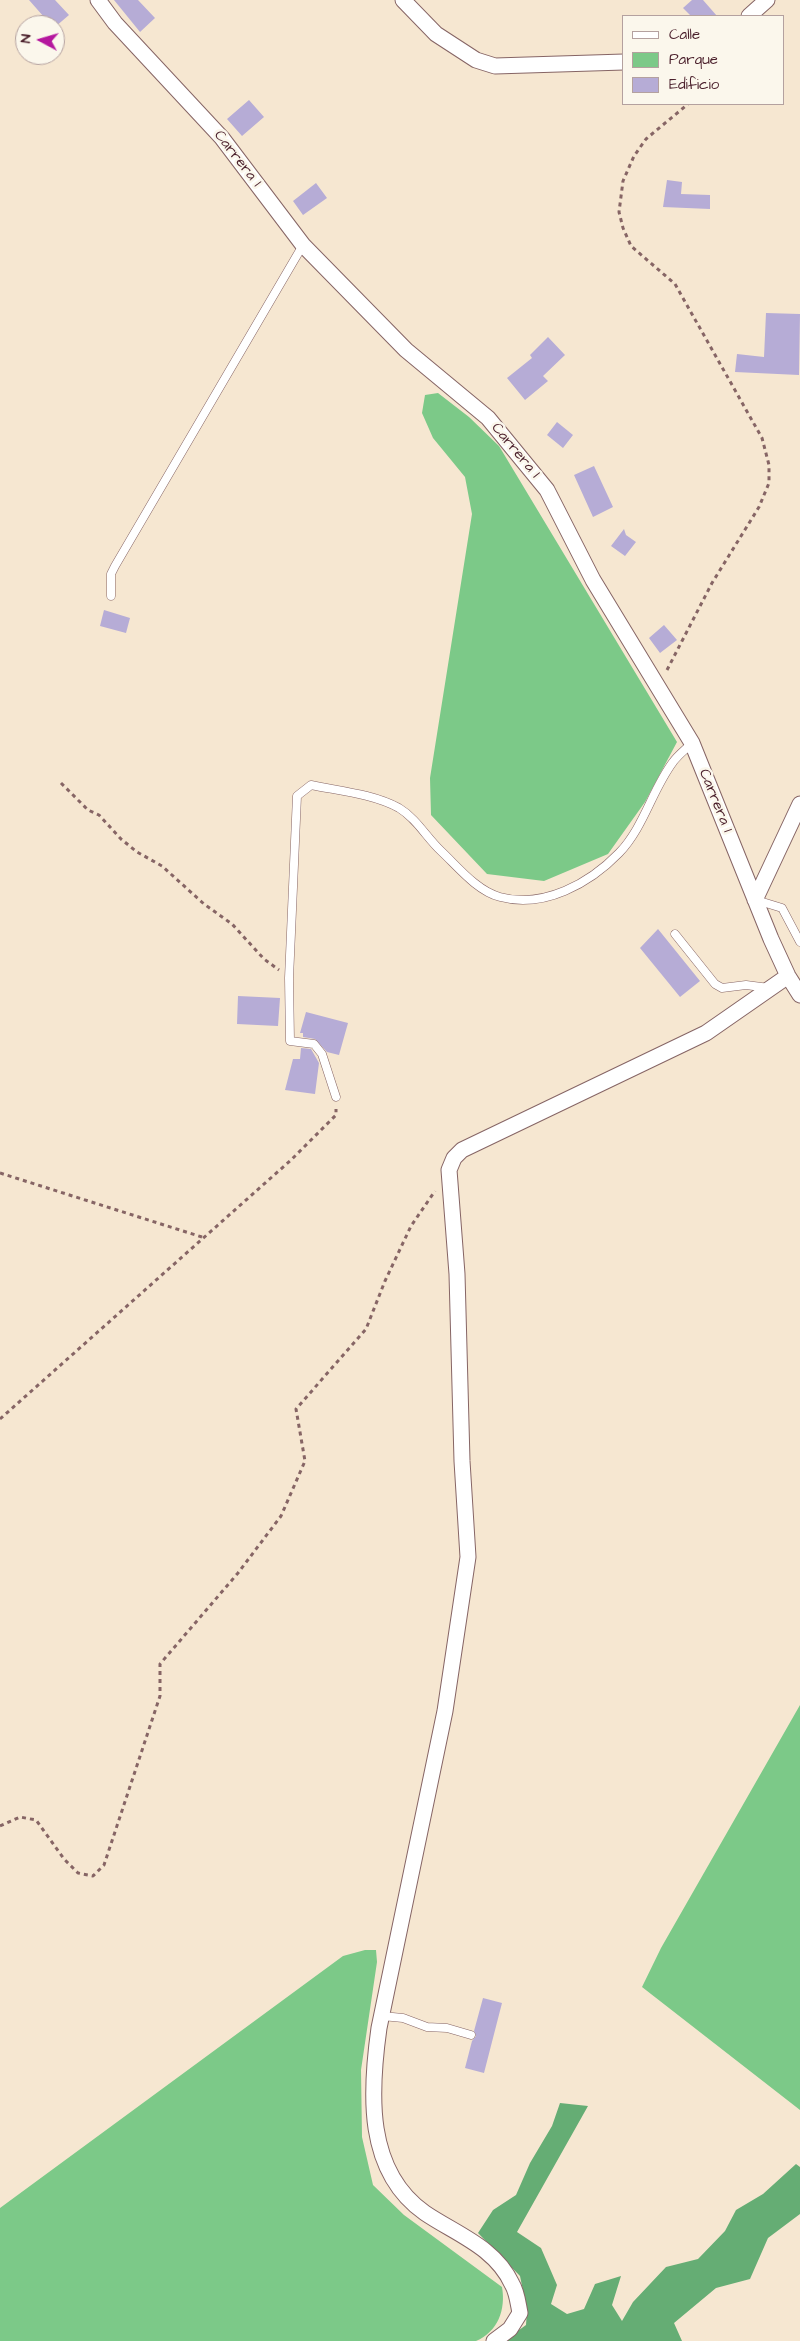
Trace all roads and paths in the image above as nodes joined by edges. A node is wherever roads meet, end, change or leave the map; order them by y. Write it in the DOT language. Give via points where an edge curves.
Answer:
graph roads {
  1 [pos="98,0"];
  2 [pos="403,0"];
  3 [pos="767,0"];
  4 [pos="750,15"];
  5 [pos="622,62"];
  6 [pos="687,105"];
  7 [pos="302,246"];
  8 [pos="112,596"];
  9 [pos="660,690"];
  10 [pos="692,743"];
  11 [pos="61,783"];
  12 [pos="800,804"];
  13 [pos="755,900"];
  14 [pos="674,934"];
  15 [pos="800,942"];
  16 [pos="788,976"];
  17 [pos="289,978"];
  18 [pos="772,988"];
  19 [pos="800,995"];
  20 [pos="336,1097"];
  21 [pos="450,1170"];
  22 [pos="0,1173"];
  23 [pos="202,1238"];
  24 [pos="0,1419"];
  25 [pos="0,1826"];
  26 [pos="382,2016"];
  27 [pos="471,2034"];
  28 [pos="494,2341"];
  1 -- 7 [label="street, Carrera 1" via="115,23 222,138"];
  2 -- 5 [label="street" via="436,34 476,60 495,66"];
  3 -- 4 [label="street"];
  6 -- 9 [label="path" via="646,139 634,156 623,180 619,212 631,246 675,284 762,438 769,465 769,483 759,507 712,583 667,669 668,677"];
  7 -- 8 [label="lane" via="115,566 111,574"];
  7 -- 9 [label="street, Carrera 1" via="406,350 488,418 530,468 547,490 593,580"];
  9 -- 10 [label="street, Carrera 1"];
  10 -- 13 [label="street, Carrera 1"];
  10 -- 17 [label="lane" via="673,762 620,852 596,874 553,896 500,897 479,886 439,849 414,819 399,808 373,798 311,785 297,796 296,804"];
  11 -- 17 [label="path" via="88,810 99,815 121,839 162,866 232,924 264,959"];
  12 -- 13 [label="street"];
  13 -- 15 [label="lane" via="782,908"];
  13 -- 16 [label="street, Carrera 1"];
  14 -- 18 [label="lane" via="715,984 722,988 746,984"];
  16 -- 18 [label="street"];
  16 -- 19 [label="street, Carrera 1"];
  17 -- 20 [label="lane" via="290,1041 314,1044 322,1054"];
  18 -- 21 [label="street" via="706,1033 466,1148 454,1158"];
  20 -- 23 [label="path" via="336,1115 291,1160"];
  21 -- 25 [label="path" via="411,1226 366,1329 296,1409 304,1461 281,1516 238,1573 160,1664 160,1696 104,1865 93,1876 78,1873 36,1820 20,1817"];
  21 -- 26 [label="street" via="468,1557 445,1711"];
  22 -- 23 [label="path"];
  23 -- 24 [label="path"];
  26 -- 27 [label="lane"];
  26 -- 28 [label="street" via="373,2071 374,2130 378,2144 401,2191 411,2201 477,2244 506,2271 520,2313 510,2329"];
}
